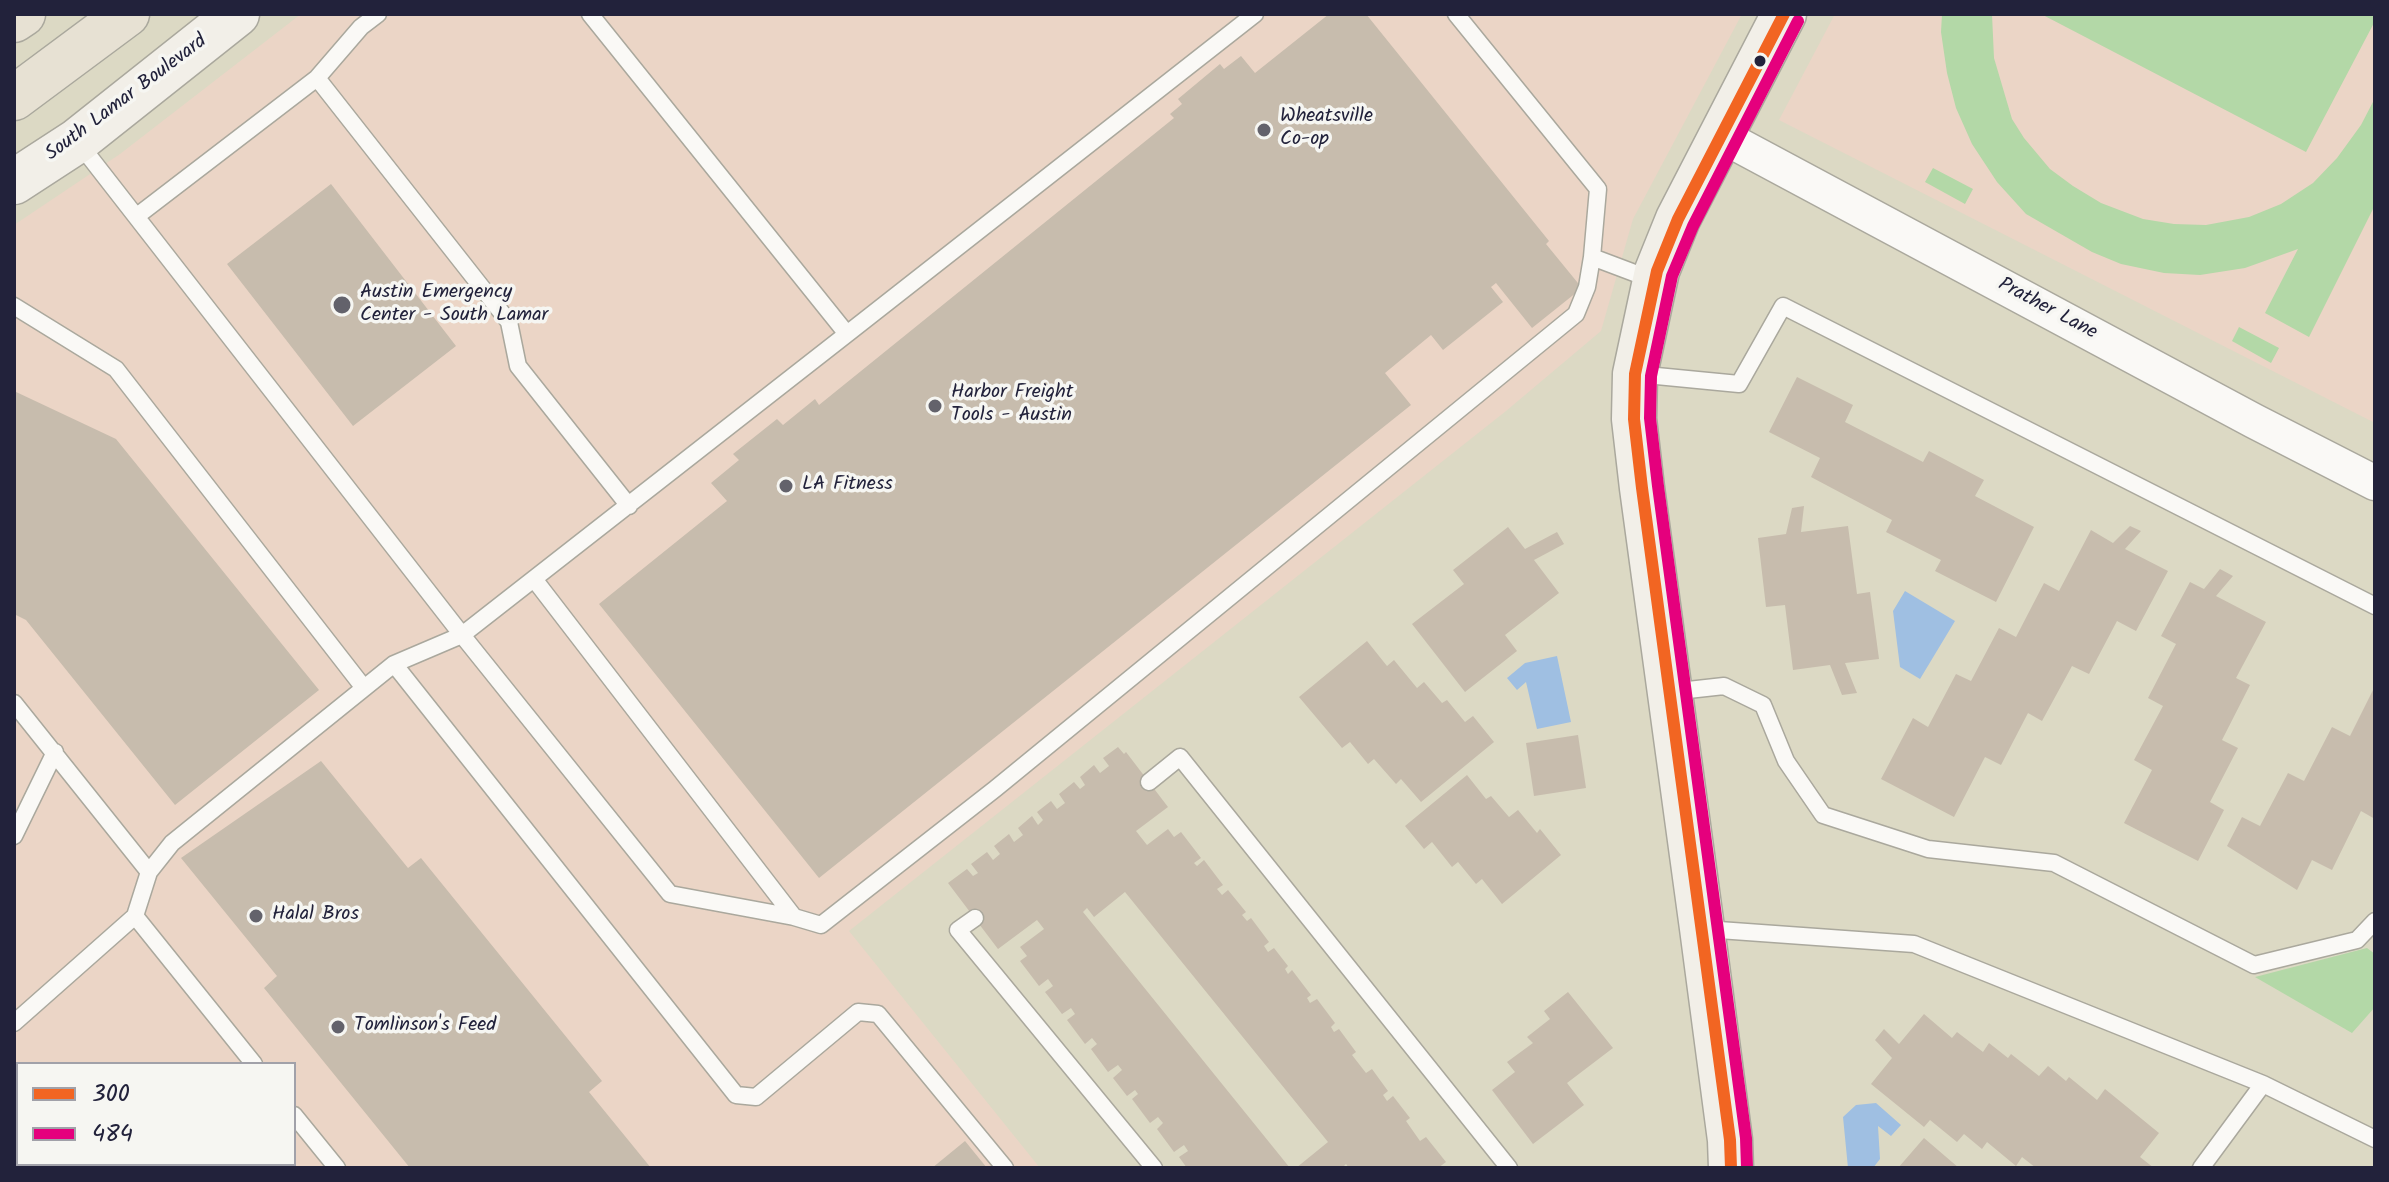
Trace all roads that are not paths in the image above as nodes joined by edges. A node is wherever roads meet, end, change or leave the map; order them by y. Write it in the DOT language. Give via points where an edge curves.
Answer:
graph roads {
  1 [pos="23,14"];
  2 [pos="127,14"];
  3 [pos="237,14"];
  4 [pos="378,14"];
  5 [pos="590,14"];
  6 [pos="1255,14"];
  7 [pos="1456,14"];
  8 [pos="1784,14"];
  9 [pos="14,20"];
  10 [pos="317,78"];
  11 [pos="14,98"];
  12 [pos="1720,135"];
  13 [pos="77,141"];
  14 [pos="14,182"];
  15 [pos="137,216"];
  16 [pos="1592,257"];
  17 [pos="1655,281"];
  18 [pos="14,306"];
  19 [pos="847,334"];
  20 [pos="1635,374"];
  21 [pos="2375,483"];
  22 [pos="629,506"];
  23 [pos="534,579"];
  24 [pos="2375,606"];
  25 [pos="462,635"];
  26 [pos="394,664"];
  27 [pos="364,688"];
  28 [pos="1670,692"];
  29 [pos="14,703"];
  30 [pos="55,752"];
  31 [pos="1149,782"];
  32 [pos="14,836"];
  33 [pos="149,872"];
  34 [pos="135,916"];
  35 [pos="794,917"];
  36 [pos="975,918"];
  37 [pos="2375,921"];
  38 [pos="1702,928"];
  39 [pos="14,1023"];
  40 [pos="252,1062"];
  41 [pos="2263,1084"];
  42 [pos="296,1117"];
  43 [pos="2375,1139"];
  44 [pos="337,1168"];
  45 [pos="1005,1168"];
  46 [pos="1154,1168"];
  47 [pos="1509,1168"];
  48 [pos="1731,1168"];
  49 [pos="2201,1168"];
  1 -- 9 [label="highway"];
  2 -- 11 [label="highway"];
  3 -- 13 [label="street, South Lamar Boulevard"];
  4 -- 10 [label="lane"];
  5 -- 19 [label="lane"];
  6 -- 19 [label="lane"];
  7 -- 16 [label="lane" via="1598,189"];
  8 -- 12 [label="street"];
  10 -- 15 [label="lane"];
  10 -- 22 [label="lane" via="509,322 518,366"];
  12 -- 17 [label="street" via="1678,219"];
  12 -- 21 [label="street, Prather Lane"];
  13 -- 14 [label="street, South Lamar Boulevard"];
  13 -- 15 [label="lane"];
  15 -- 25 [label="lane"];
  16 -- 17 [label="lane"];
  16 -- 35 [label="lane" via="1576,314 821,925"];
  17 -- 20 [label="street"];
  18 -- 27 [label="lane" via="116,369"];
  19 -- 22 [label="lane"];
  20 -- 24 [label="lane" via="1739,384 1783,306"];
  20 -- 28 [label="street" via="1634,419"];
  22 -- 23 [label="lane"];
  23 -- 25 [label="lane"];
  23 -- 35 [label="lane"];
  25 -- 26 [label="lane"];
  25 -- 35 [label="lane" via="670,894"];
  26 -- 27 [label="lane"];
  26 -- 45 [label="lane" via="736,1095 756,1097 858,1012 878,1014"];
  27 -- 33 [label="lane" via="172,843"];
  28 -- 37 [label="lane" via="1724,686 1763,705 1786,761 1823,815 1928,849 2054,863 2254,965 2357,940"];
  28 -- 38 [label="street"];
  29 -- 30 [label="lane"];
  30 -- 32 [label="lane"];
  30 -- 33 [label="lane"];
  31 -- 47 [label="lane" via="1180,757"];
  33 -- 34 [label="lane"];
  34 -- 39 [label="lane"];
  34 -- 40 [label="lane"];
  36 -- 46 [label="lane" via="958,930"];
  38 -- 41 [label="lane" via="1914,944"];
  38 -- 48 [label="street"];
  41 -- 43 [label="lane"];
  41 -- 49 [label="lane"];
  42 -- 44 [label="lane"];
}
